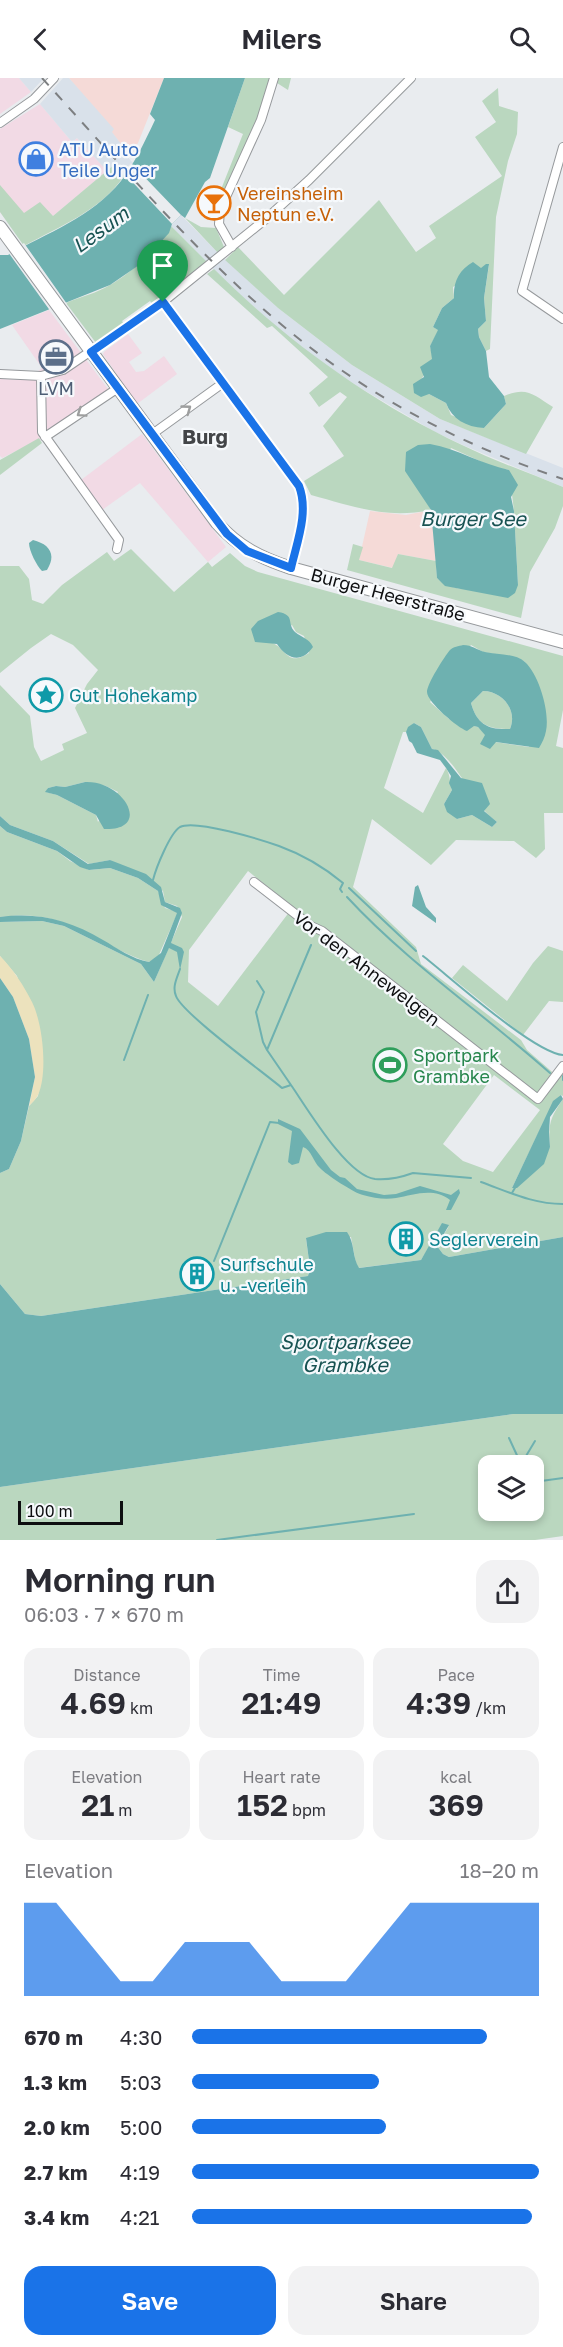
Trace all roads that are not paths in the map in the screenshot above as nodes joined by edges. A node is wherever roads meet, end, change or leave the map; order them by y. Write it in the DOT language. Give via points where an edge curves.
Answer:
graph roads {
  1 [pos="54,78"];
  2 [pos="274,78"];
  3 [pos="411,78"];
  4 [pos="0,123"];
  5 [pos="563,147"];
  6 [pos="560,174"];
  7 [pos="0,227"];
  8 [pos="232,248"];
  9 [pos="163,302"];
  10 [pos="563,319"];
  11 [pos="91,352"];
  12 [pos="0,374"];
  13 [pos="41,376"];
  14 [pos="223,383"];
  15 [pos="118,388"];
  16 [pos="152,435"];
  17 [pos="45,437"];
  18 [pos="117,549"];
  19 [pos="291,568"];
  20 [pos="563,642"];
  21 [pos="254,882"];
  22 [pos="563,1066"];
  1 -- 4 [label="street" via="34,99"];
  2 -- 8 [label="street" via="261,120 220,210 219,224"];
  3 -- 8 [label="street" via="309,180"];
  5 -- 6 [label="street"];
  6 -- 10 [label="street" via="522,291"];
  7 -- 11 [label="main road, Burger Heerstraße"];
  8 -- 9 [label="street"];
  9 -- 11 [label="street"];
  9 -- 14 [label="street"];
  11 -- 13 [label="street" via="63,370"];
  11 -- 15 [label="main road, Burger Heerstraße"];
  12 -- 13 [label="street"];
  13 -- 17 [label="street"];
  16 -- 14 [label="street, one-way"];
  14 -- 19 [label="street" via="299,486 304,499"];
  15 -- 16 [label="main road, Burger Heerstraße"];
  15 -- 17 [label="street, one-way"];
  16 -- 19 [label="main road, Burger Heerstraße" via="227,534 247,551"];
  17 -- 18 [label="street" via="119,540"];
  19 -- 20 [label="main road, Burger Heerstraße"];
  21 -- 22 [label="street, Vor den Ahnewelgen" via="538,1099"];
}
